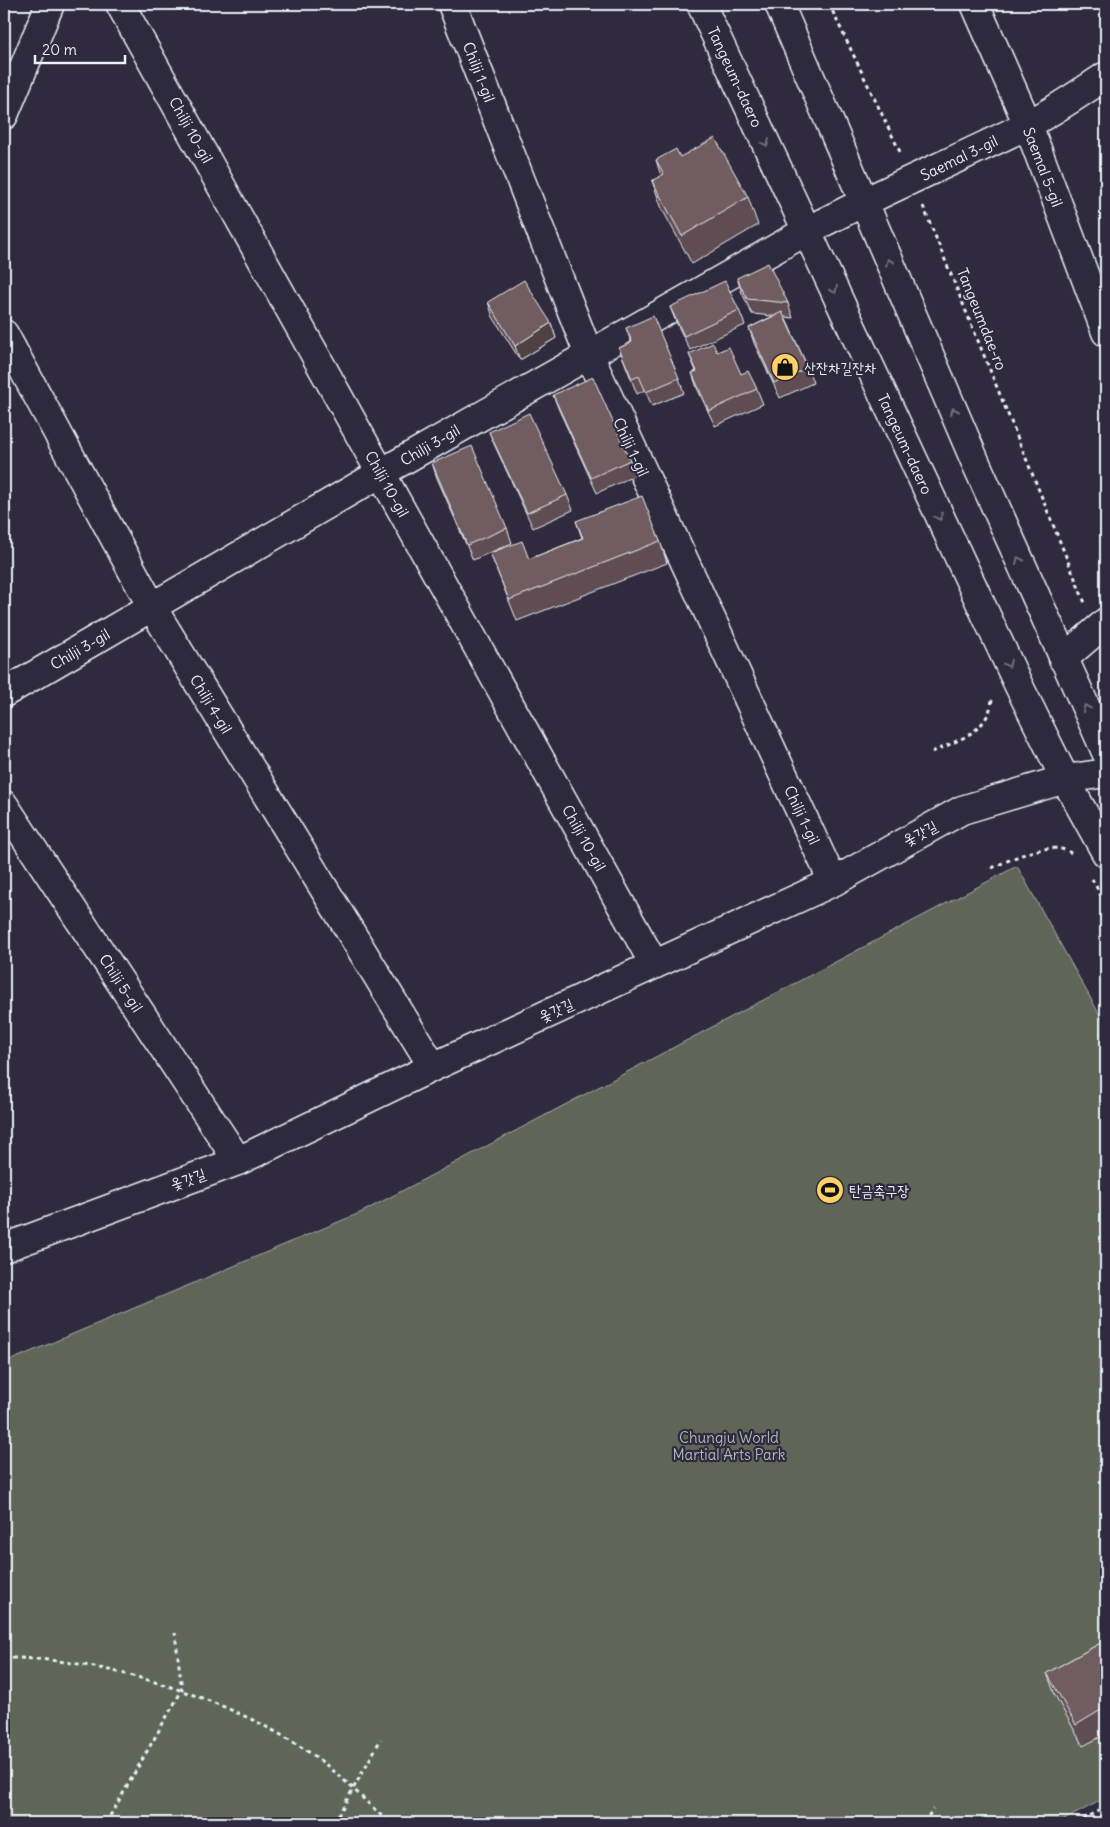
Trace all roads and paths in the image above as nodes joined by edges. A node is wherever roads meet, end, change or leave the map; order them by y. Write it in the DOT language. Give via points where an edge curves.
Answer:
graph roads {
  1 [pos="50,4"];
  2 [pos="120,4"];
  3 [pos="452,4"];
  4 [pos="701,4"];
  5 [pos="779,4"];
  6 [pos="829,4"];
  7 [pos="975,4"];
  8 [pos="1106,76"];
  9 [pos="4,115"];
  10 [pos="1028,125"];
  11 [pos="913,181"];
  12 [pos="863,202"];
  13 [pos="807,231"];
  14 [pos="1106,332"];
  15 [pos="4,334"];
  16 [pos="588,356"];
  17 [pos="381,474"];
  18 [pos="152,607"];
  19 [pos="1101,626"];
  20 [pos="1063,659"];
  21 [pos="4,693"];
  22 [pos="1106,752"];
  23 [pos="1106,773"];
  24 [pos="1065,779"];
  25 [pos="4,805"];
  26 [pos="1106,853"];
  27 [pos="1078,857"];
  28 [pos="992,868"];
  29 [pos="1088,874"];
  30 [pos="833,882"];
  31 [pos="1106,904"];
  32 [pos="654,964"];
  33 [pos="433,1067"];
  34 [pos="238,1160"];
  35 [pos="4,1248"];
  36 [pos="175,1632"];
  37 [pos="4,1658"];
  38 [pos="182,1690"];
  39 [pos="381,1739"];
  40 [pos="354,1787"];
  41 [pos="1106,1807"];
  42 [pos="932,1809"];
  43 [pos="106,1823"];
  44 [pos="334,1823"];
  45 [pos="390,1823"];
  46 [pos="924,1823"];
  47 [pos="1075,1823"];
  1 -- 9 [label="street"];
  2 -- 17 [label="street, Chilji 10-gil"];
  3 -- 16 [label="street, Chilji 1-gil"];
  4 -- 13 [label="street, Tangeum-daero, one-way"];
  5 -- 12 [label="street"];
  6 -- 11 [label="path, Tangeumdae-ro"];
  7 -- 10 [label="street, Saemal 5-gil"];
  8 -- 10 [label="street, Saemal 3-gil"];
  10 -- 11 [label="street, Saemal 3-gil"];
  10 -- 14 [label="street, Saemal 5-gil"];
  11 -- 12 [label="street, Saemal 3-gil"];
  11 -- 19 [label="path, Tangeumdae-ro"];
  12 -- 13 [label="street, Saemal 3-gil"];
  20 -- 12 [label="street, one-way"];
  13 -- 16 [label="street, Chilji 3-gil"];
  13 -- 24 [label="street, Tangeum-daero, one-way"];
  15 -- 18 [label="street, Chilji 4-gil"];
  16 -- 17 [label="street, Chilji 3-gil"];
  16 -- 30 [label="street, Chilji 1-gil"];
  17 -- 18 [label="street, Chilji 3-gil"];
  17 -- 32 [label="street, Chilji 10-gil"];
  18 -- 21 [label="street, Chilji 3-gil"];
  18 -- 33 [label="street, Chilji 4-gil"];
  19 -- 20 [label="street"];
  22 -- 20 [label="street, one-way"];
  23 -- 24 [label="street, 옻갓길"];
  24 -- 26 [label="street, Tangeum-daero"];
  24 -- 30 [label="street, 옻갓길" via="962,810"];
  25 -- 34 [label="street, Chilji 5-gil"];
  27 -- 28 [label="path" via="1068,850 1039,850"];
  29 -- 31 [label="path"];
  30 -- 32 [label="street, 옻갓길"];
  32 -- 33 [label="street, 옻갓길"];
  33 -- 34 [label="street, 옻갓길"];
  34 -- 35 [label="street, 옻갓길"];
  36 -- 38 [label="path"];
  37 -- 38 [label="path" via="83,1664"];
  38 -- 40 [label="path" via="250,1717 316,1757"];
  38 -- 43 [label="path"];
  39 -- 40 [label="path"];
  40 -- 44 [label="path"];
  40 -- 45 [label="path"];
  41 -- 47 [label="path"];
  42 -- 46 [label="path"];
}
